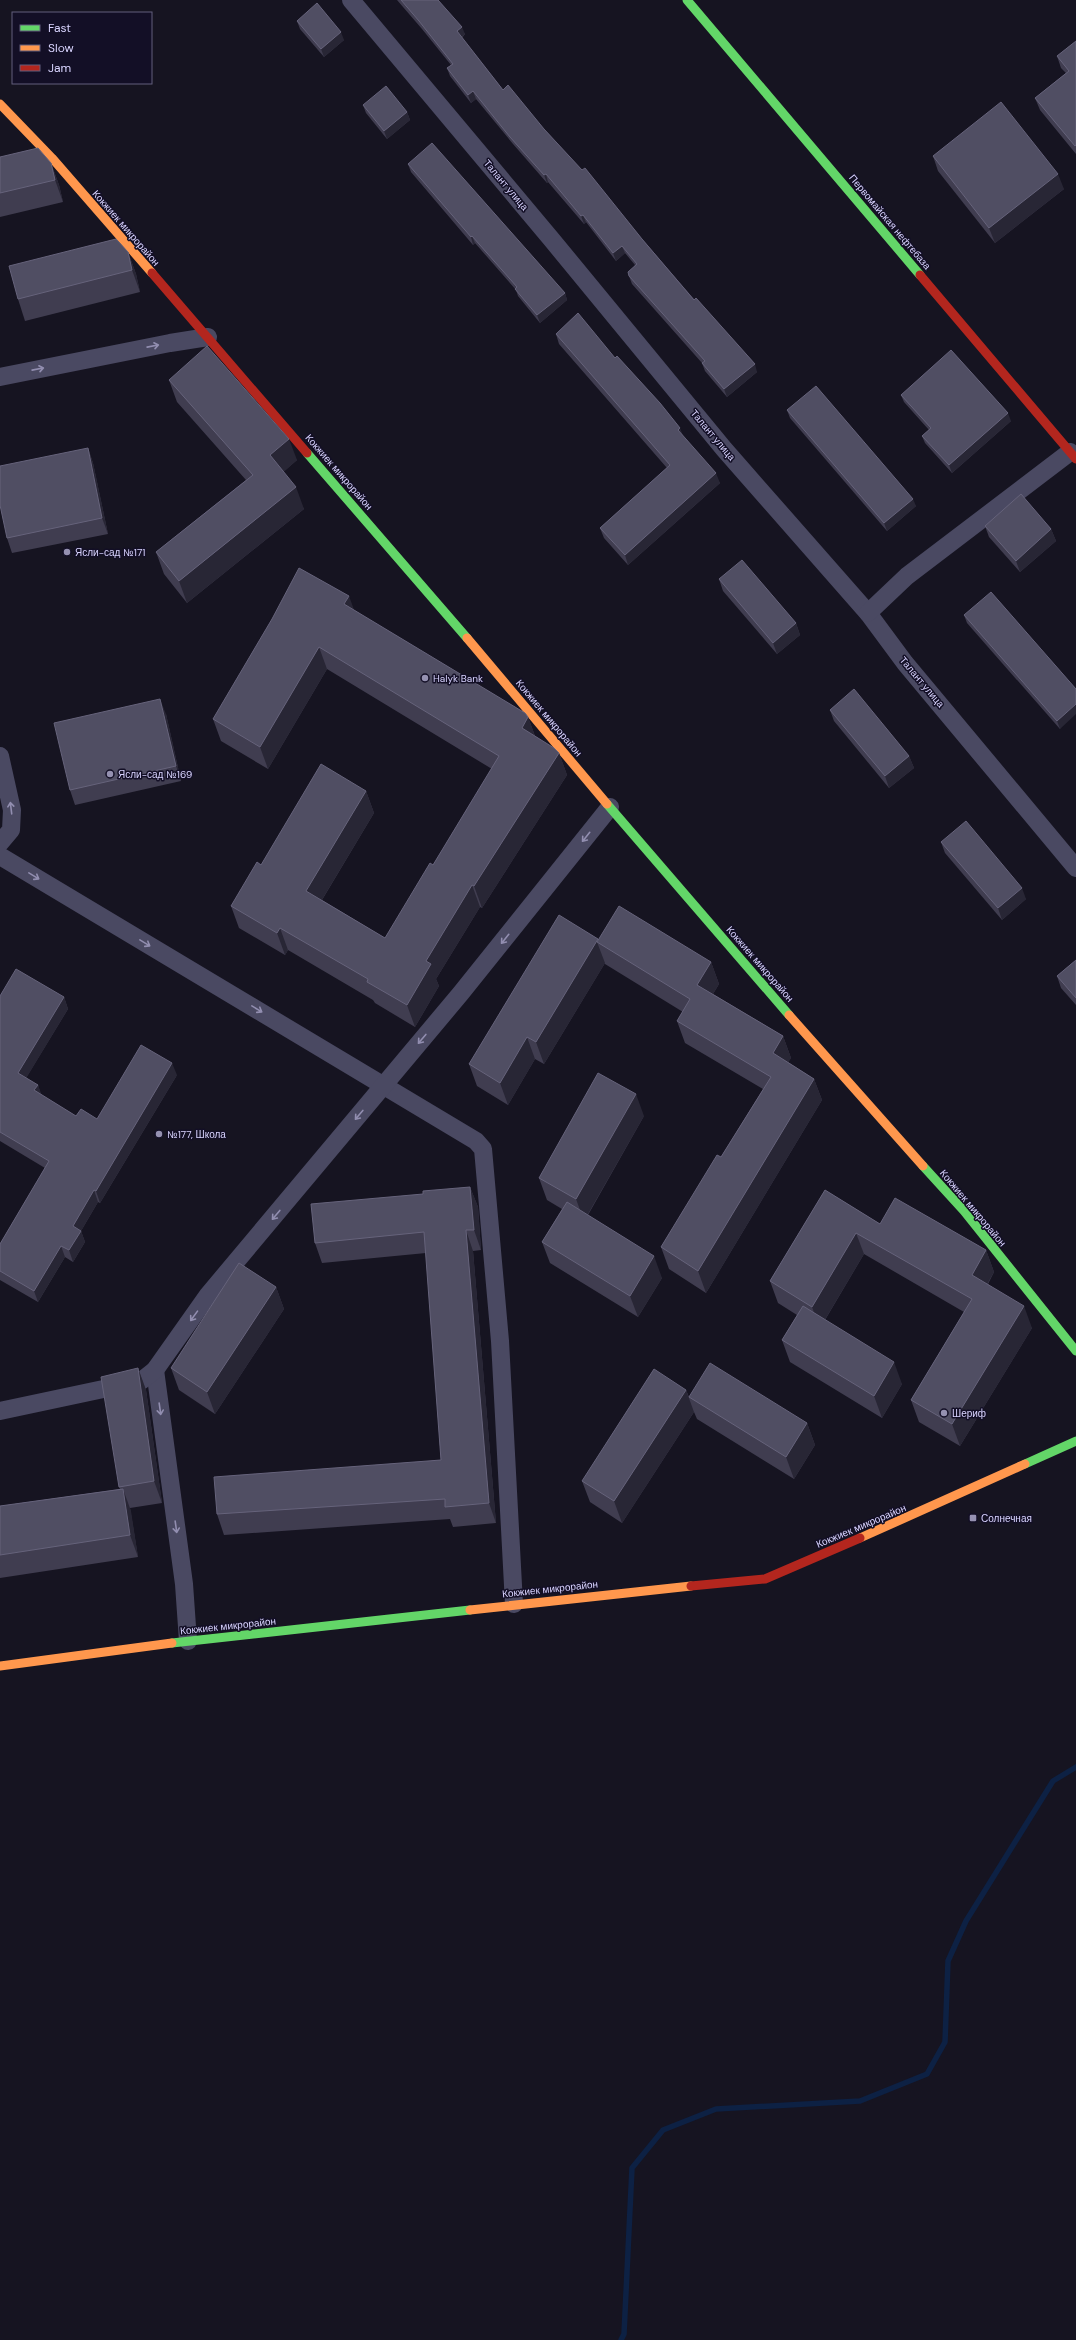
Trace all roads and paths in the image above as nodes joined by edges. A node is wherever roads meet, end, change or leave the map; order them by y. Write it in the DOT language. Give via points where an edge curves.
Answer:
graph roads {
  1 [pos="350,0"];
  2 [pos="687,0"];
  3 [pos="0,104"];
  4 [pos="208,338"];
  5 [pos="0,377"];
  6 [pos="1073,455"];
  7 [pos="868,613"];
  8 [pos="0,756"];
  9 [pos="610,807"];
  10 [pos="0,843"];
  11 [pos="0,856"];
  12 [pos="1076,868"];
  13 [pos="384,1085"];
  14 [pos="1076,1352"];
  15 [pos="155,1370"];
  16 [pos="0,1411"];
  17 [pos="1076,1441"];
  18 [pos="514,1604"];
  19 [pos="188,1641"];
  20 [pos="0,1666"];
  1 -- 7 [label="street, Талант улица" via="724,449"];
  2 -- 6 [label="street, Первомайская нефтебаза"];
  3 -- 4 [label="street, Кокжиек микрорайон" via="52,158"];
  5 -- 4 [label="street, one-way" via="170,343"];
  4 -- 9 [label="street, Кокжиек микрорайон"];
  6 -- 7 [label="street" via="907,576"];
  7 -- 12 [label="street, Талант улица" via="905,663"];
  10 -- 8 [label="street, one-way" via="11,830 12,810"];
  9 -- 13 [label="street, one-way"];
  9 -- 14 [label="street, Кокжиек микрорайон" via="866,1104 964,1211"];
  11 -- 13 [label="street, one-way"];
  13 -- 15 [label="street, one-way" via="208,1295"];
  13 -- 18 [label="street" via="476,1141 483,1149 500,1342"];
  15 -- 16 [label="street" via="141,1381"];
  15 -- 19 [label="street, one-way" via="184,1584"];
  17 -- 18 [label="street, Кокжиек микрорайон" via="935,1506 765,1579"];
  18 -- 19 [label="street, Кокжиек микрорайон"];
  19 -- 20 [label="street, Кокжиек микрорайон"];
}
